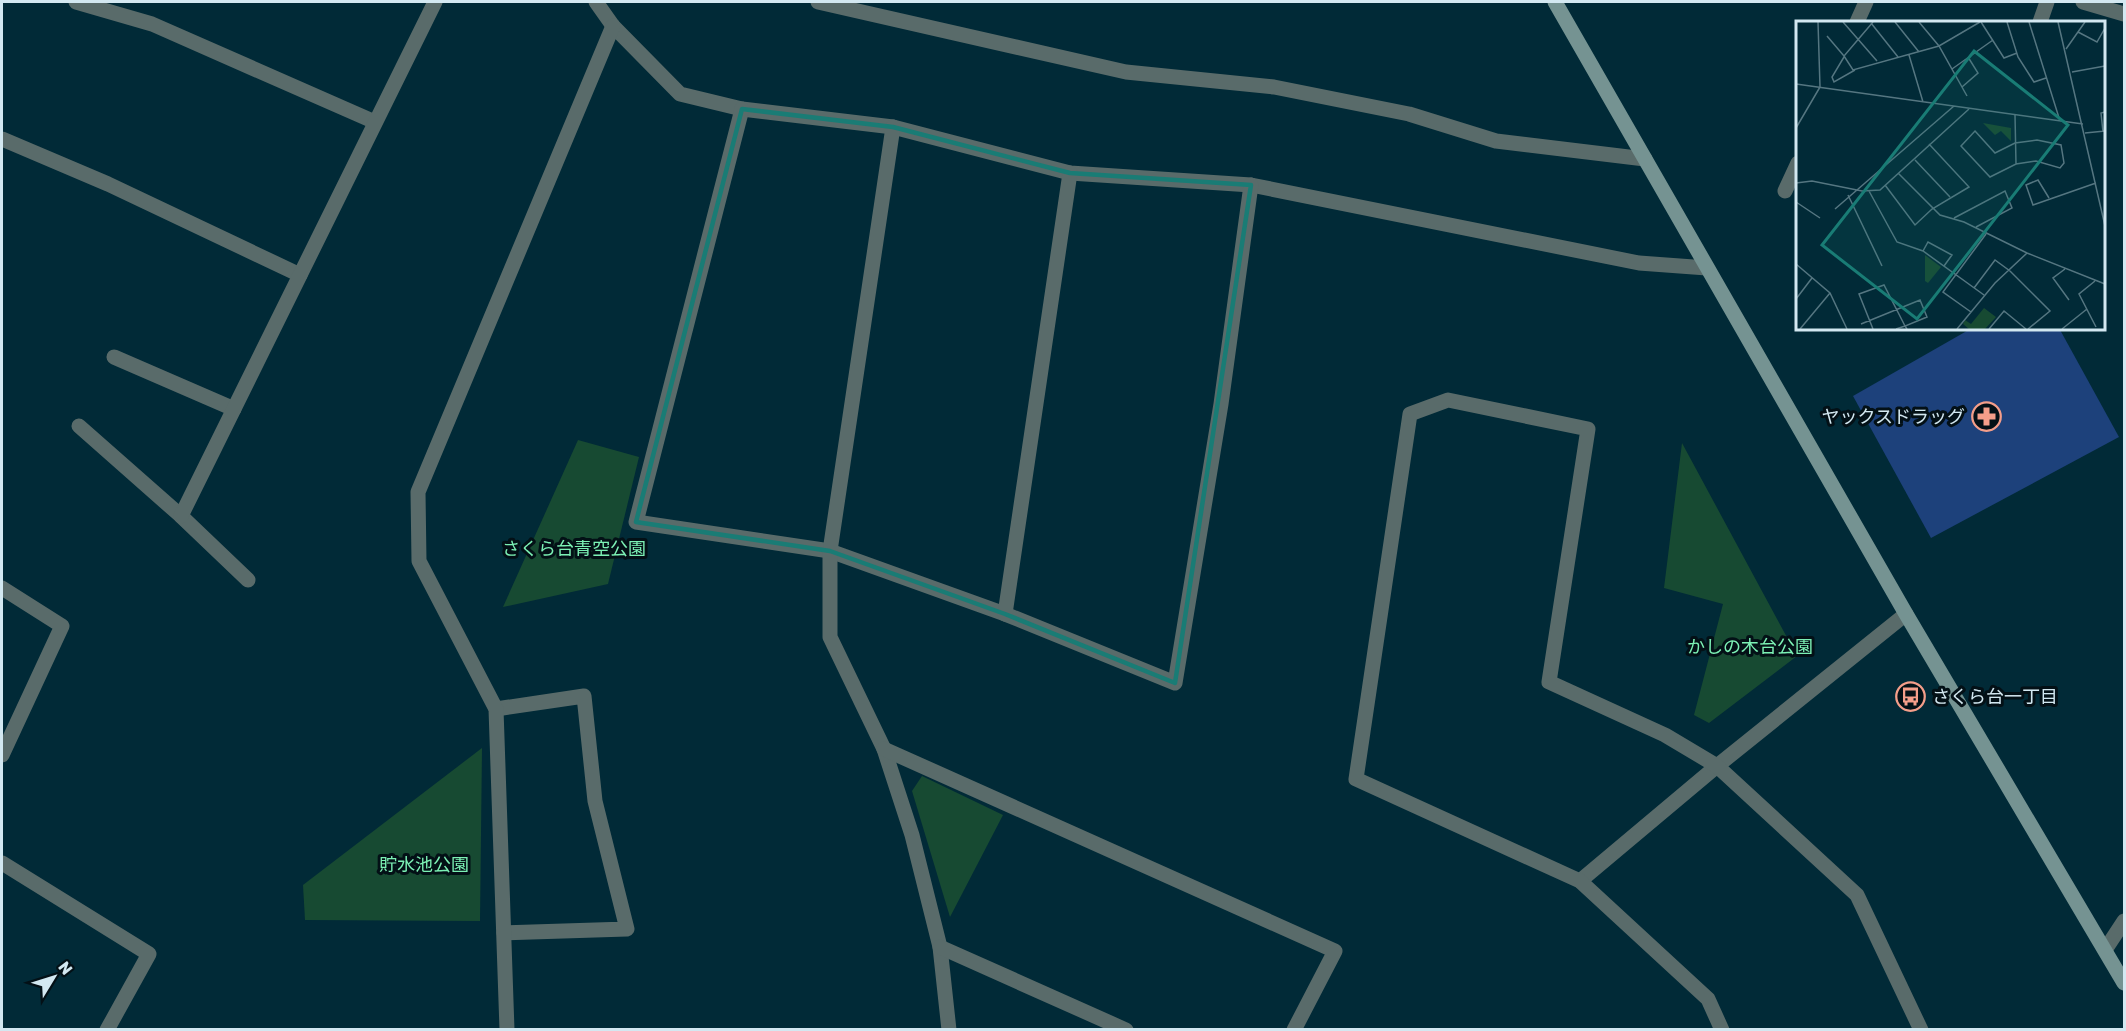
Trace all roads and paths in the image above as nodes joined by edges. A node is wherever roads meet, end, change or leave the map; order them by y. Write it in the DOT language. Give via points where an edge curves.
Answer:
graph roads {
  1 [pos="76,2"];
  2 [pos="435,2"];
  3 [pos="596,2"];
  4 [pos="818,2"];
  5 [pos="1555,2"];
  6 [pos="1866,2"];
  7 [pos="2047,2"];
  8 [pos="2083,2"];
  9 [pos="2124,14"];
  10 [pos="1857,21"];
  11 [pos="2040,21"];
  12 [pos="613,26"];
  13 [pos="742,109"];
  14 [pos="375,122"];
  15 [pos="893,127"];
  16 [pos="2,139"];
  17 [pos="1645,159"];
  18 [pos="1796,165"];
  19 [pos="1070,173"];
  20 [pos="1251,185"];
  21 [pos="1785,191"];
  22 [pos="1707,268"];
  23 [pos="300,275"];
  24 [pos="114,357"];
  25 [pos="234,409"];
  26 [pos="79,426"];
  27 [pos="181,516"];
  28 [pos="830,551"];
  29 [pos="248,580"];
  30 [pos="2,588"];
  31 [pos="1005,614"];
  32 [pos="1906,614"];
  33 [pos="496,709"];
  34 [pos="884,749"];
  35 [pos="2,755"];
  36 [pos="1717,766"];
  37 [pos="2,863"];
  38 [pos="1580,881"];
  39 [pos="2124,921"];
  40 [pos="504,933"];
  41 [pos="940,947"];
  42 [pos="2105,950"];
  43 [pos="2124,983"];
  44 [pos="107,1029"];
  45 [pos="507,1029"];
  46 [pos="949,1029"];
  47 [pos="1126,1029"];
  48 [pos="1294,1029"];
  49 [pos="1722,1029"];
  50 [pos="1922,1029"];
  1 -- 14 [label="street" via="152,24"];
  2 -- 14 [label="street"];
  3 -- 12 [label="street"];
  4 -- 17 [label="street" via="1126,72 1274,87 1409,114 1496,141"];
  5 -- 17 [label="street"];
  6 -- 10 [label="street"];
  7 -- 11 [label="street"];
  8 -- 9 [label="street"];
  12 -- 13 [label="street" via="680,94"];
  12 -- 33 [label="street" via="418,492 418,561"];
  13 -- 15 [label="street"];
  13 -- 28 [label="street" via="636,522"];
  14 -- 23 [label="street"];
  15 -- 19 [label="street"];
  15 -- 28 [label="street"];
  16 -- 23 [label="street" via="108,184"];
  17 -- 22 [label="street"];
  18 -- 21 [label="street"];
  19 -- 20 [label="street"];
  19 -- 31 [label="street"];
  20 -- 22 [label="street" via="1639,263"];
  20 -- 31 [label="street" via="1221,404 1175,683"];
  22 -- 32 [label="street"];
  23 -- 25 [label="street"];
  24 -- 25 [label="street"];
  25 -- 27 [label="street"];
  26 -- 27 [label="street"];
  27 -- 29 [label="street"];
  28 -- 31 [label="street"];
  28 -- 34 [label="street" via="830,637"];
  30 -- 35 [label="street" via="62,626"];
  32 -- 36 [label="street"];
  32 -- 42 [label="street"];
  33 -- 40 [label="street"];
  33 -- 40 [label="street" via="584,696 595,801 627,929"];
  34 -- 41 [label="street" via="912,835"];
  34 -- 48 [label="street" via="1335,951"];
  36 -- 38 [label="street"];
  36 -- 38 [label="street" via="1665,735 1549,682 1588,429 1448,400 1410,414 1356,779"];
  36 -- 50 [label="street" via="1857,895"];
  37 -- 44 [label="street" via="149,954"];
  38 -- 49 [label="street" via="1708,999"];
  39 -- 42 [label="street"];
  40 -- 45 [label="street"];
  41 -- 46 [label="street"];
  41 -- 47 [label="street"];
  42 -- 43 [label="street"];
}
